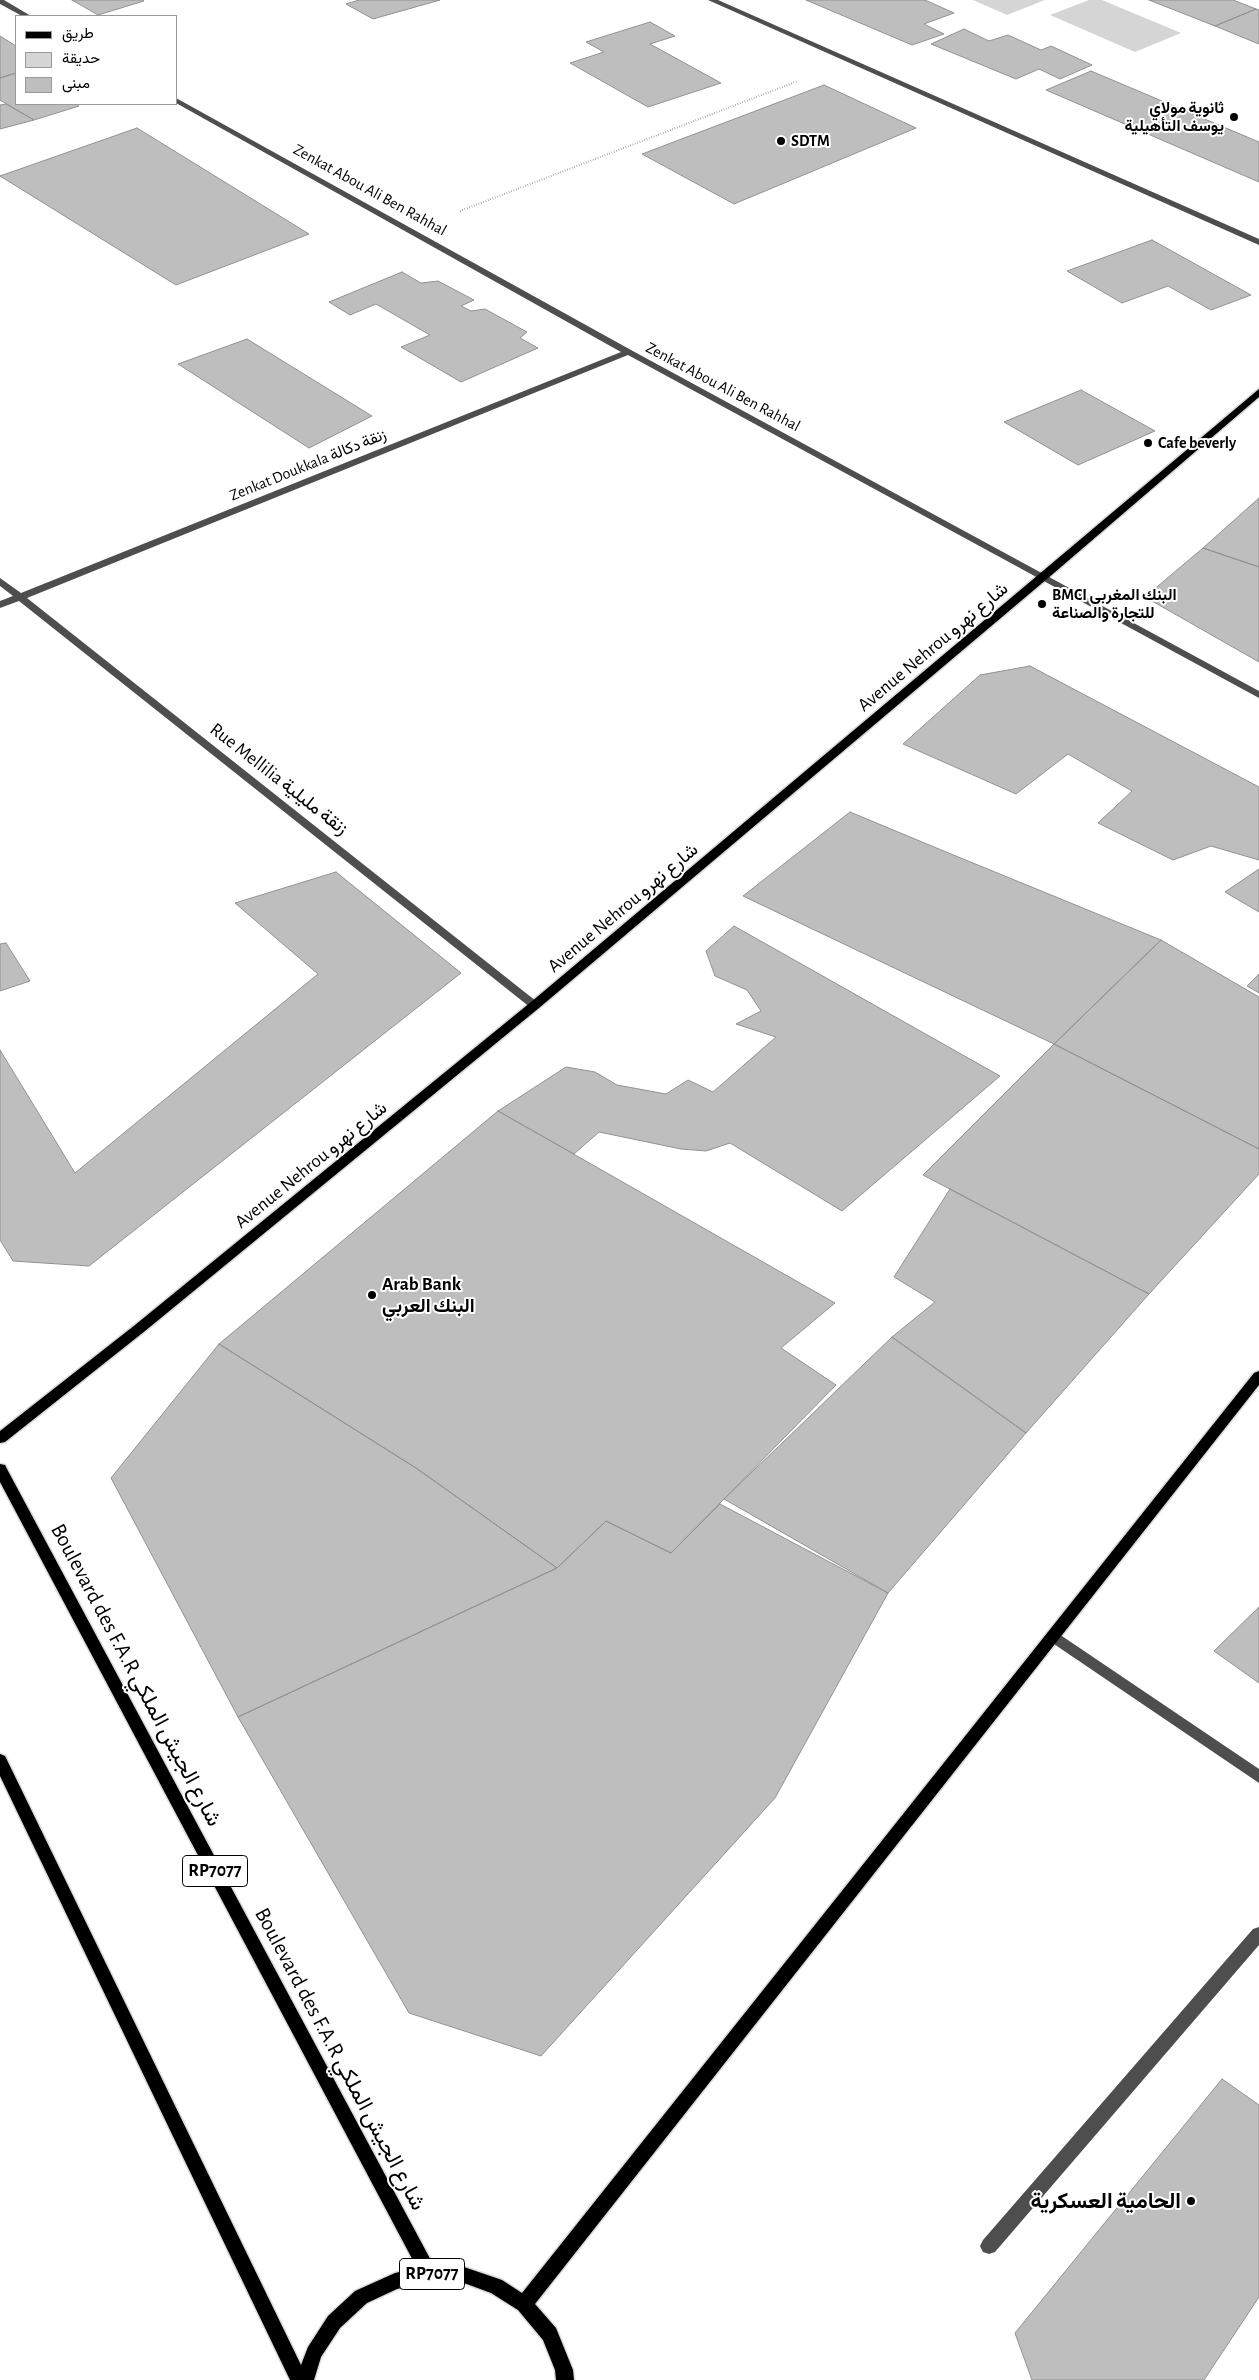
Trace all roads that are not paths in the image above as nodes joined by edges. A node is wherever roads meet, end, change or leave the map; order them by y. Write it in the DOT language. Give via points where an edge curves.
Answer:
graph roads {
  1 [pos="712,0"];
  2 [pos="0,2"];
  3 [pos="25,15"];
  4 [pos="178,101"];
  5 [pos="1259,242"];
  6 [pos="628,352"];
  7 [pos="1259,392"];
  8 [pos="1044,577"];
  9 [pos="0,581"];
  10 [pos="20,596"];
  11 [pos="0,605"];
  12 [pos="1259,695"];
  13 [pos="535,1005"];
  14 [pos="1259,1376"];
  15 [pos="0,1438"];
  16 [pos="0,1468"];
  17 [pos="1053,1636"];
  18 [pos="0,1760"];
  19 [pos="1259,1777"];
  20 [pos="1259,1934"];
  21 [pos="989,2246"];
  22 [pos="428,2274"];
  23 [pos="524,2304"];
  24 [pos="299,2380"];
  25 [pos="305,2380"];
  26 [pos="565,2380"];
  1 -- 5 [label="street"];
  2 -- 3 [label="street"];
  4 -- 6 [label="street, Zenkat Abou Ali Ben Rahhal"];
  6 -- 8 [label="street, Zenkat Abou Ali Ben Rahhal"];
  6 -- 10 [label="street, Zenkat Doukkala زنقة دكالة"];
  7 -- 8 [label="main road, Avenue Nehrou شارع نهرو"];
  8 -- 12 [label="street, Zenkat Abou Ali Ben Rahhal"];
  8 -- 13 [label="main road, Avenue Nehrou شارع نهرو"];
  9 -- 10 [label="street, Rue Mellilia زنقة مليلية"];
  10 -- 11 [label="street, Zenkat Doukkala زنقة دكالة"];
  10 -- 13 [label="street, Rue Mellilia زنقة مليلية"];
  13 -- 15 [label="main road, Avenue Nehrou شارع نهرو" via="140,1328"];
  14 -- 17 [label="main road"];
  16 -- 22 [label="main road, Boulevard des F.A.R شارع الجيش الملكي / RP7077"];
  17 -- 19 [label="street"];
  17 -- 23 [label="main road"];
  18 -- 24 [label="main road"];
  20 -- 21 [label="street"];
  22 -- 23 [label="main road, RP7077" via="464,2275 496,2286"];
  22 -- 25 [label="main road, RP7077" via="395,2281 361,2297 334,2322 314,2353"];
  23 -- 26 [label="main road, RP7077" via="550,2334"];
}
